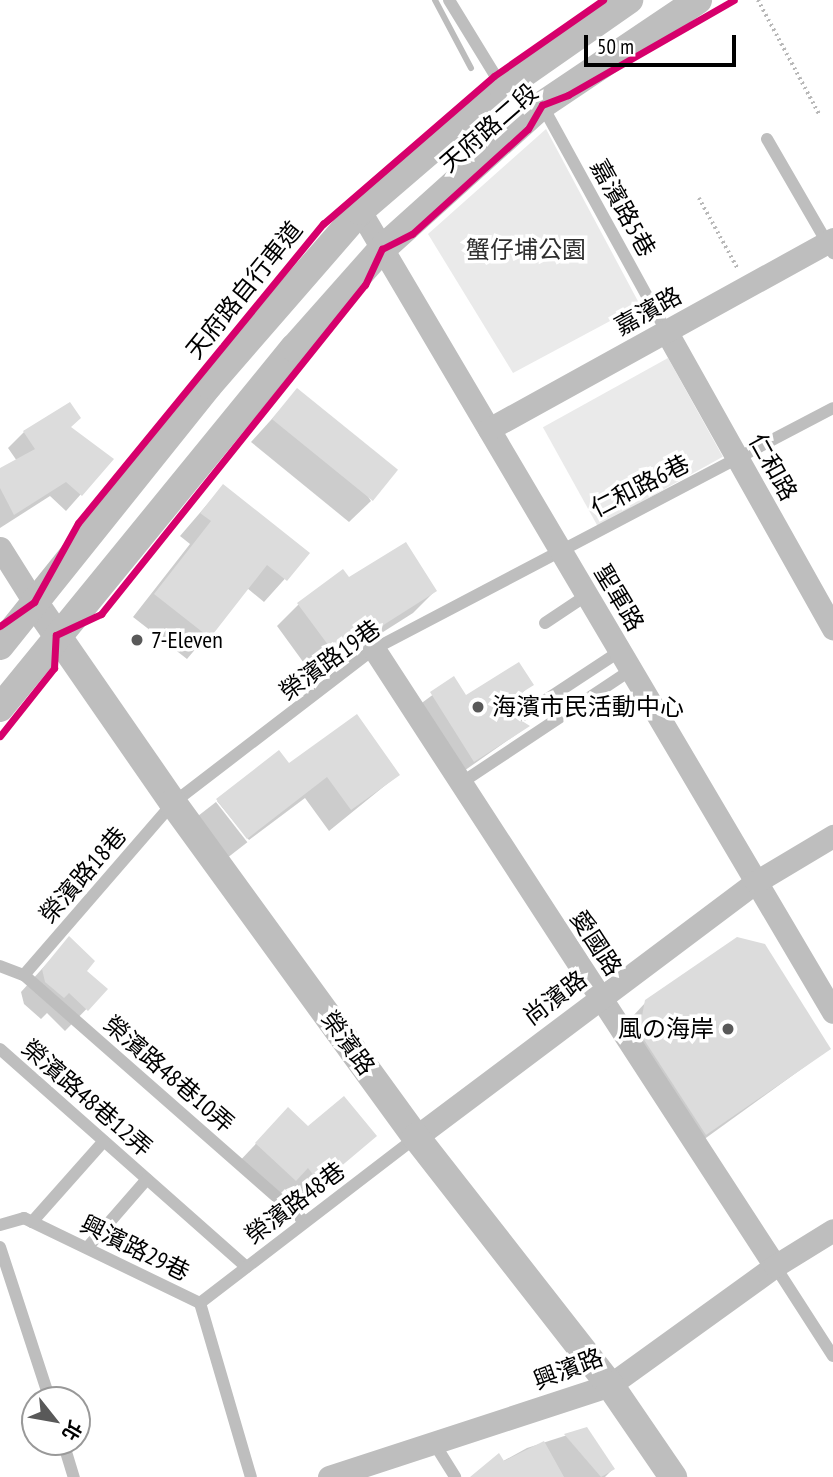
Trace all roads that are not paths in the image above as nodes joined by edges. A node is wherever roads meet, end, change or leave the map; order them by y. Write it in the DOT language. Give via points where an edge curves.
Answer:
graph roads {
  1 [pos="449,0"];
  2 [pos="629,0"];
  3 [pos="698,0"];
  4 [pos="503,88"];
  5 [pos="542,105"];
  6 [pos="767,139"];
  7 [pos="360,211"];
  8 [pos="831,245"];
  9 [pos="382,248"];
  10 [pos="666,331"];
  11 [pos="833,408"];
  12 [pos="489,429"];
  13 [pos="738,459"];
  14 [pos="0,548"];
  15 [pos="560,551"];
  16 [pos="587,595"];
  17 [pos="34,602"];
  18 [pos="831,620"];
  19 [pos="545,623"];
  20 [pos="56,635"];
  21 [pos="0,646"];
  22 [pos="374,649"];
  23 [pos="625,660"];
  24 [pos="0,708"];
  25 [pos="523,715"];
  26 [pos="461,783"];
  27 [pos="173,803"];
  28 [pos="833,836"];
  29 [pos="756,882"];
  30 [pos="0,966"];
  31 [pos="24,975"];
  32 [pos="600,997"];
  33 [pos="833,1012"];
  34 [pos="0,1049"];
  35 [pos="416,1137"];
  36 [pos="104,1141"];
  37 [pos="147,1179"];
  38 [pos="32,1222"];
  39 [pos="305,1222"];
  40 [pos="0,1225"];
  41 [pos="833,1230"];
  42 [pos="0,1247"];
  43 [pos="87,1248"];
  44 [pos="775,1266"];
  45 [pos="246,1267"];
  46 [pos="200,1303"];
  47 [pos="833,1356"];
  48 [pos="610,1385"];
  49 [pos="45,1386"];
  50 [pos="435,1443"];
  51 [pos="67,1456"];
  52 [pos="74,1477"];
  53 [pos="251,1477"];
  54 [pos="329,1477"];
  55 [pos="454,1477"];
  56 [pos="673,1477"];
  1 -- 4 [label="lane"];
  2 -- 4 [label="street, 天府路二段"];
  3 -- 5 [label="street, 天府路二段"];
  4 -- 7 [label="street, 天府路二段"];
  5 -- 9 [label="street, 天府路二段"];
  5 -- 10 [label="lane, 嘉濱路5巷"];
  6 -- 8 [label="lane"];
  7 -- 9 [label="street, 聖軍路"];
  7 -- 17 [label="street, 天府路二段" via="209,386"];
  8 -- 10 [label="street, 嘉濱路"];
  9 -- 12 [label="street, 聖軍路"];
  9 -- 20 [label="street, 天府路二段"];
  10 -- 12 [label="street, 嘉濱路"];
  10 -- 13 [label="street, 仁和路"];
  11 -- 13 [label="lane, 仁和路6巷"];
  12 -- 15 [label="street, 聖軍路"];
  13 -- 15 [label="lane, 仁和路6巷"];
  13 -- 18 [label="street, 仁和路"];
  14 -- 17 [label="street"];
  15 -- 16 [label="street, 聖軍路"];
  15 -- 22 [label="lane, 榮濱路19巷"];
  16 -- 19 [label="lane"];
  16 -- 23 [label="street, 聖軍路"];
  17 -- 20 [label="street, 榮濱路"];
  17 -- 21 [label="street, 天府路二段"];
  20 -- 24 [label="street, 天府路二段"];
  20 -- 27 [label="street, 榮濱路"];
  22 -- 26 [label="street, 愛國路"];
  22 -- 27 [label="lane, 榮濱路19巷"];
  23 -- 25 [label="lane"];
  23 -- 26 [label="lane"];
  23 -- 29 [label="street, 聖軍路"];
  26 -- 32 [label="street, 愛國路"];
  27 -- 31 [label="lane, 榮濱路18巷"];
  27 -- 35 [label="street, 榮濱路"];
  28 -- 29 [label="street, 尚濱路"];
  29 -- 32 [label="street, 尚濱路"];
  29 -- 33 [label="street, 聖軍路"];
  30 -- 31 [label="lane, 榮濱路48巷10弄"];
  31 -- 39 [label="lane, 榮濱路48巷10弄"];
  32 -- 35 [label="street, 尚濱路"];
  32 -- 44 [label="street, 愛國路"];
  34 -- 36 [label="lane, 榮濱路48巷12弄"];
  35 -- 39 [label="lane, 榮濱路48巷"];
  35 -- 48 [label="street, 榮濱路"];
  36 -- 37 [label="lane, 榮濱路48巷12弄"];
  36 -- 38 [label="lane"];
  37 -- 43 [label="lane, 榮濱路48巷12弄"];
  37 -- 45 [label="lane, 榮濱路48巷12弄"];
  38 -- 40 [label="lane" via="24,1218"];
  38 -- 43 [label="lane, 興濱路29巷"];
  39 -- 45 [label="lane, 榮濱路48巷"];
  41 -- 44 [label="street, 興濱路"];
  42 -- 49 [label="lane"];
  43 -- 46 [label="lane, 興濱路29巷"];
  44 -- 47 [label="lane"];
  44 -- 48 [label="street, 興濱路"];
  45 -- 46 [label="lane, 榮濱路48巷"];
  46 -- 53 [label="lane, 興濱路29巷"];
  48 -- 50 [label="street, 興濱路"];
  48 -- 56 [label="street, 榮濱路"];
  50 -- 54 [label="street, 興濱路"];
  50 -- 55 [label="lane"];
  51 -- 52 [label="lane"];
}
